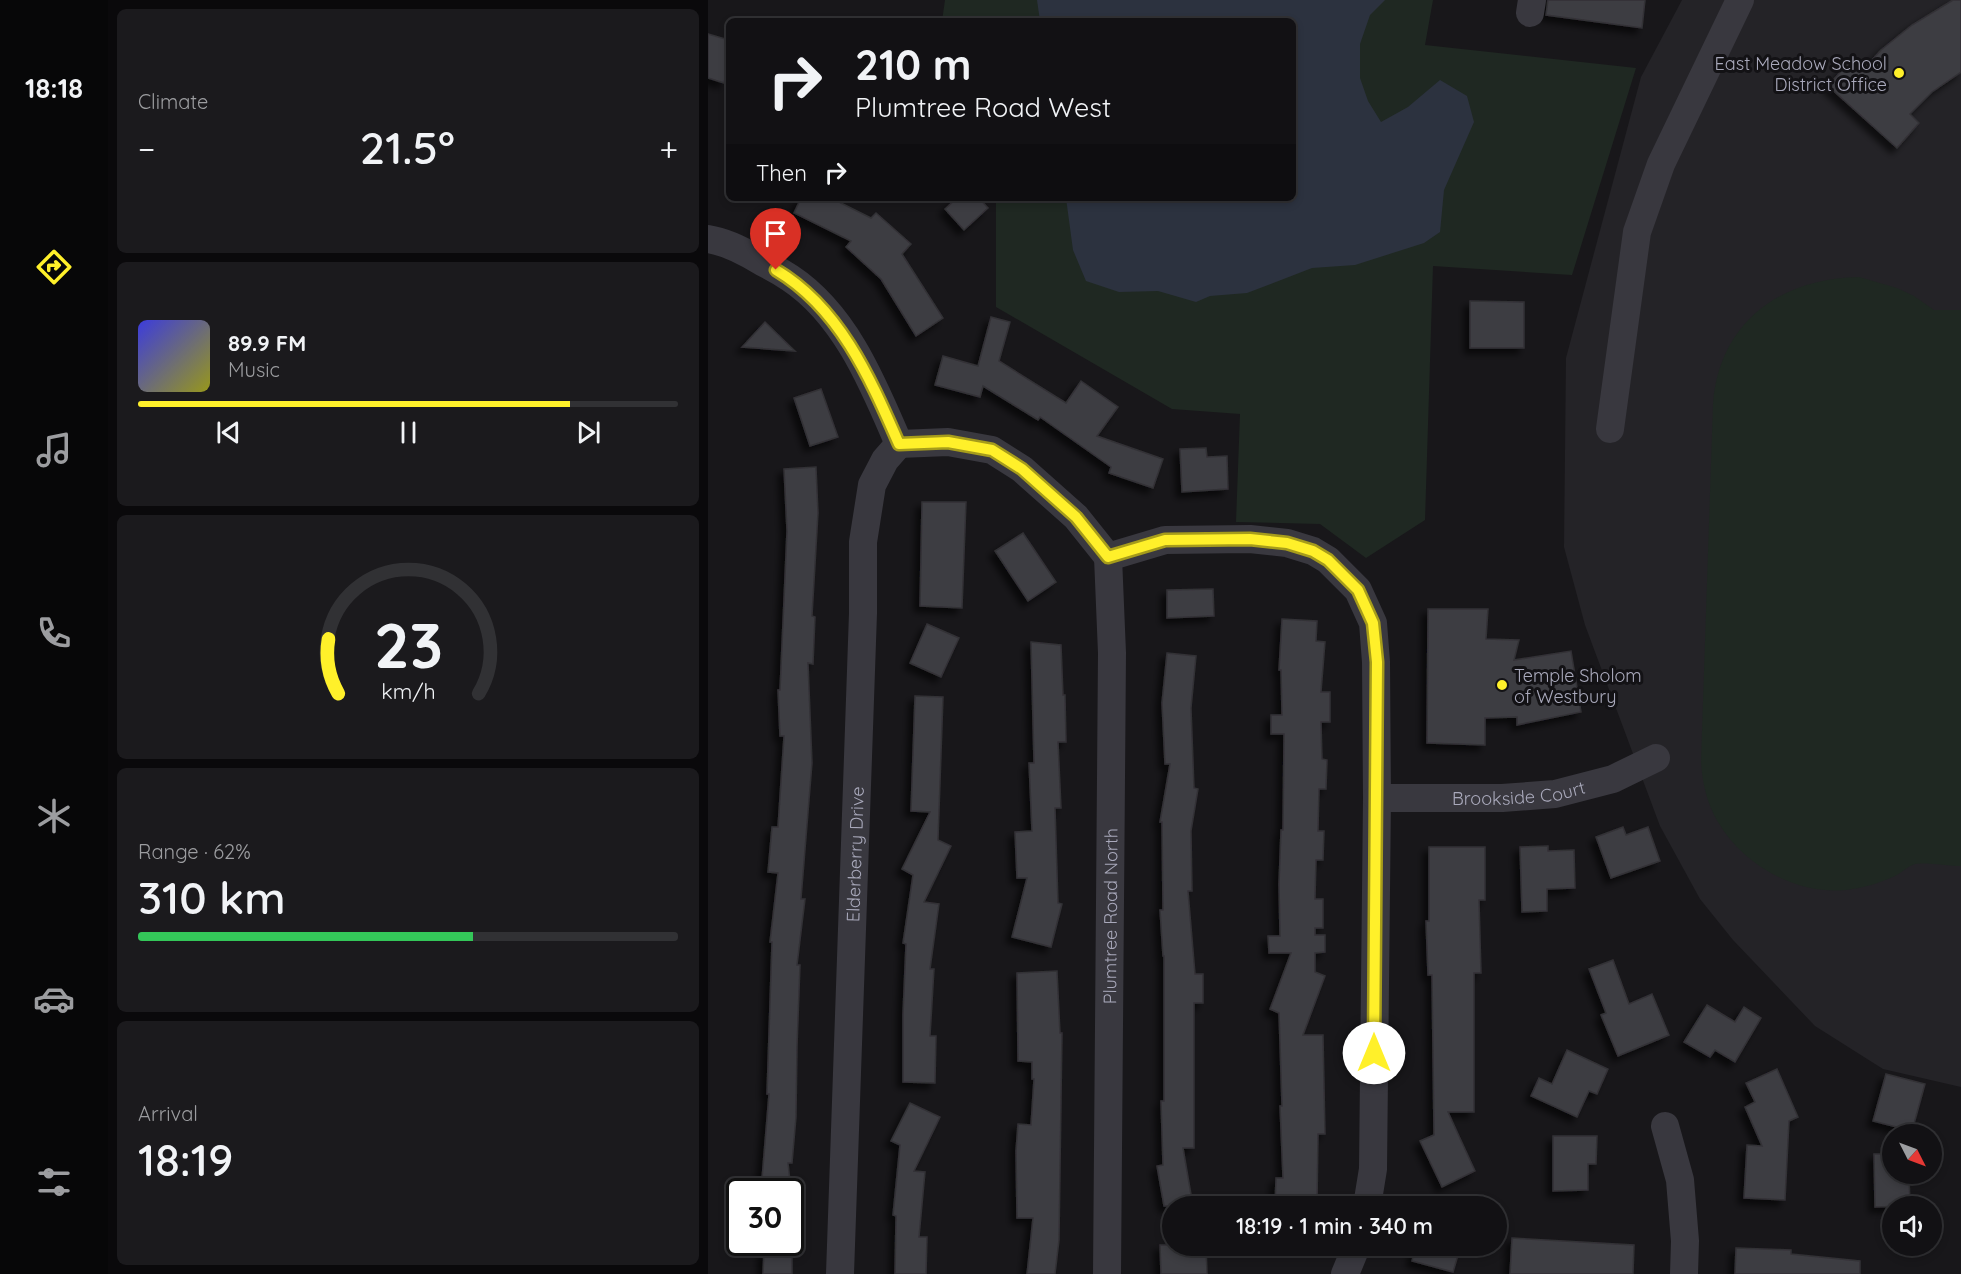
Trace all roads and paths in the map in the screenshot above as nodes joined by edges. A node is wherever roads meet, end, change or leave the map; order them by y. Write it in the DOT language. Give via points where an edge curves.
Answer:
graph roads {
  1 [pos="1740,0"];
  2 [pos="708,239"];
  3 [pos="1610,429"];
  4 [pos="899,444"];
  5 [pos="1108,557"];
  6 [pos="1656,758"];
  7 [pos="1377,798"];
  8 [pos="1665,1126"];
  9 [pos="1369,1196"];
  10 [pos="1352,1256"];
  11 [pos="840,1274"];
  12 [pos="1107,1274"];
  13 [pos="1345,1274"];
  14 [pos="1684,1274"];
  1 -- 3 [label="street" via="1661,164 1637,232"];
  2 -- 4 [label="street" via="743,251 792,279 823,308 850,343"];
  4 -- 5 [label="street" via="948,442 992,450 1022,469 1076,517"];
  4 -- 11 [label="street, Elderberry Drive" via="872,485 863,542"];
  5 -- 7 [label="street" via="1165,540 1250,539 1287,543 1328,560 1358,590 1373,623 1377,662"];
  5 -- 12 [label="street, Plumtree Road North" via="1112,665"];
  6 -- 7 [label="street, Brookside Court" via="1613,779 1555,794"];
  7 -- 9 [label="street" via="1373,1169"];
  8 -- 14 [label="street" via="1680,1180"];
  10 -- 13 [label="street"];
}
